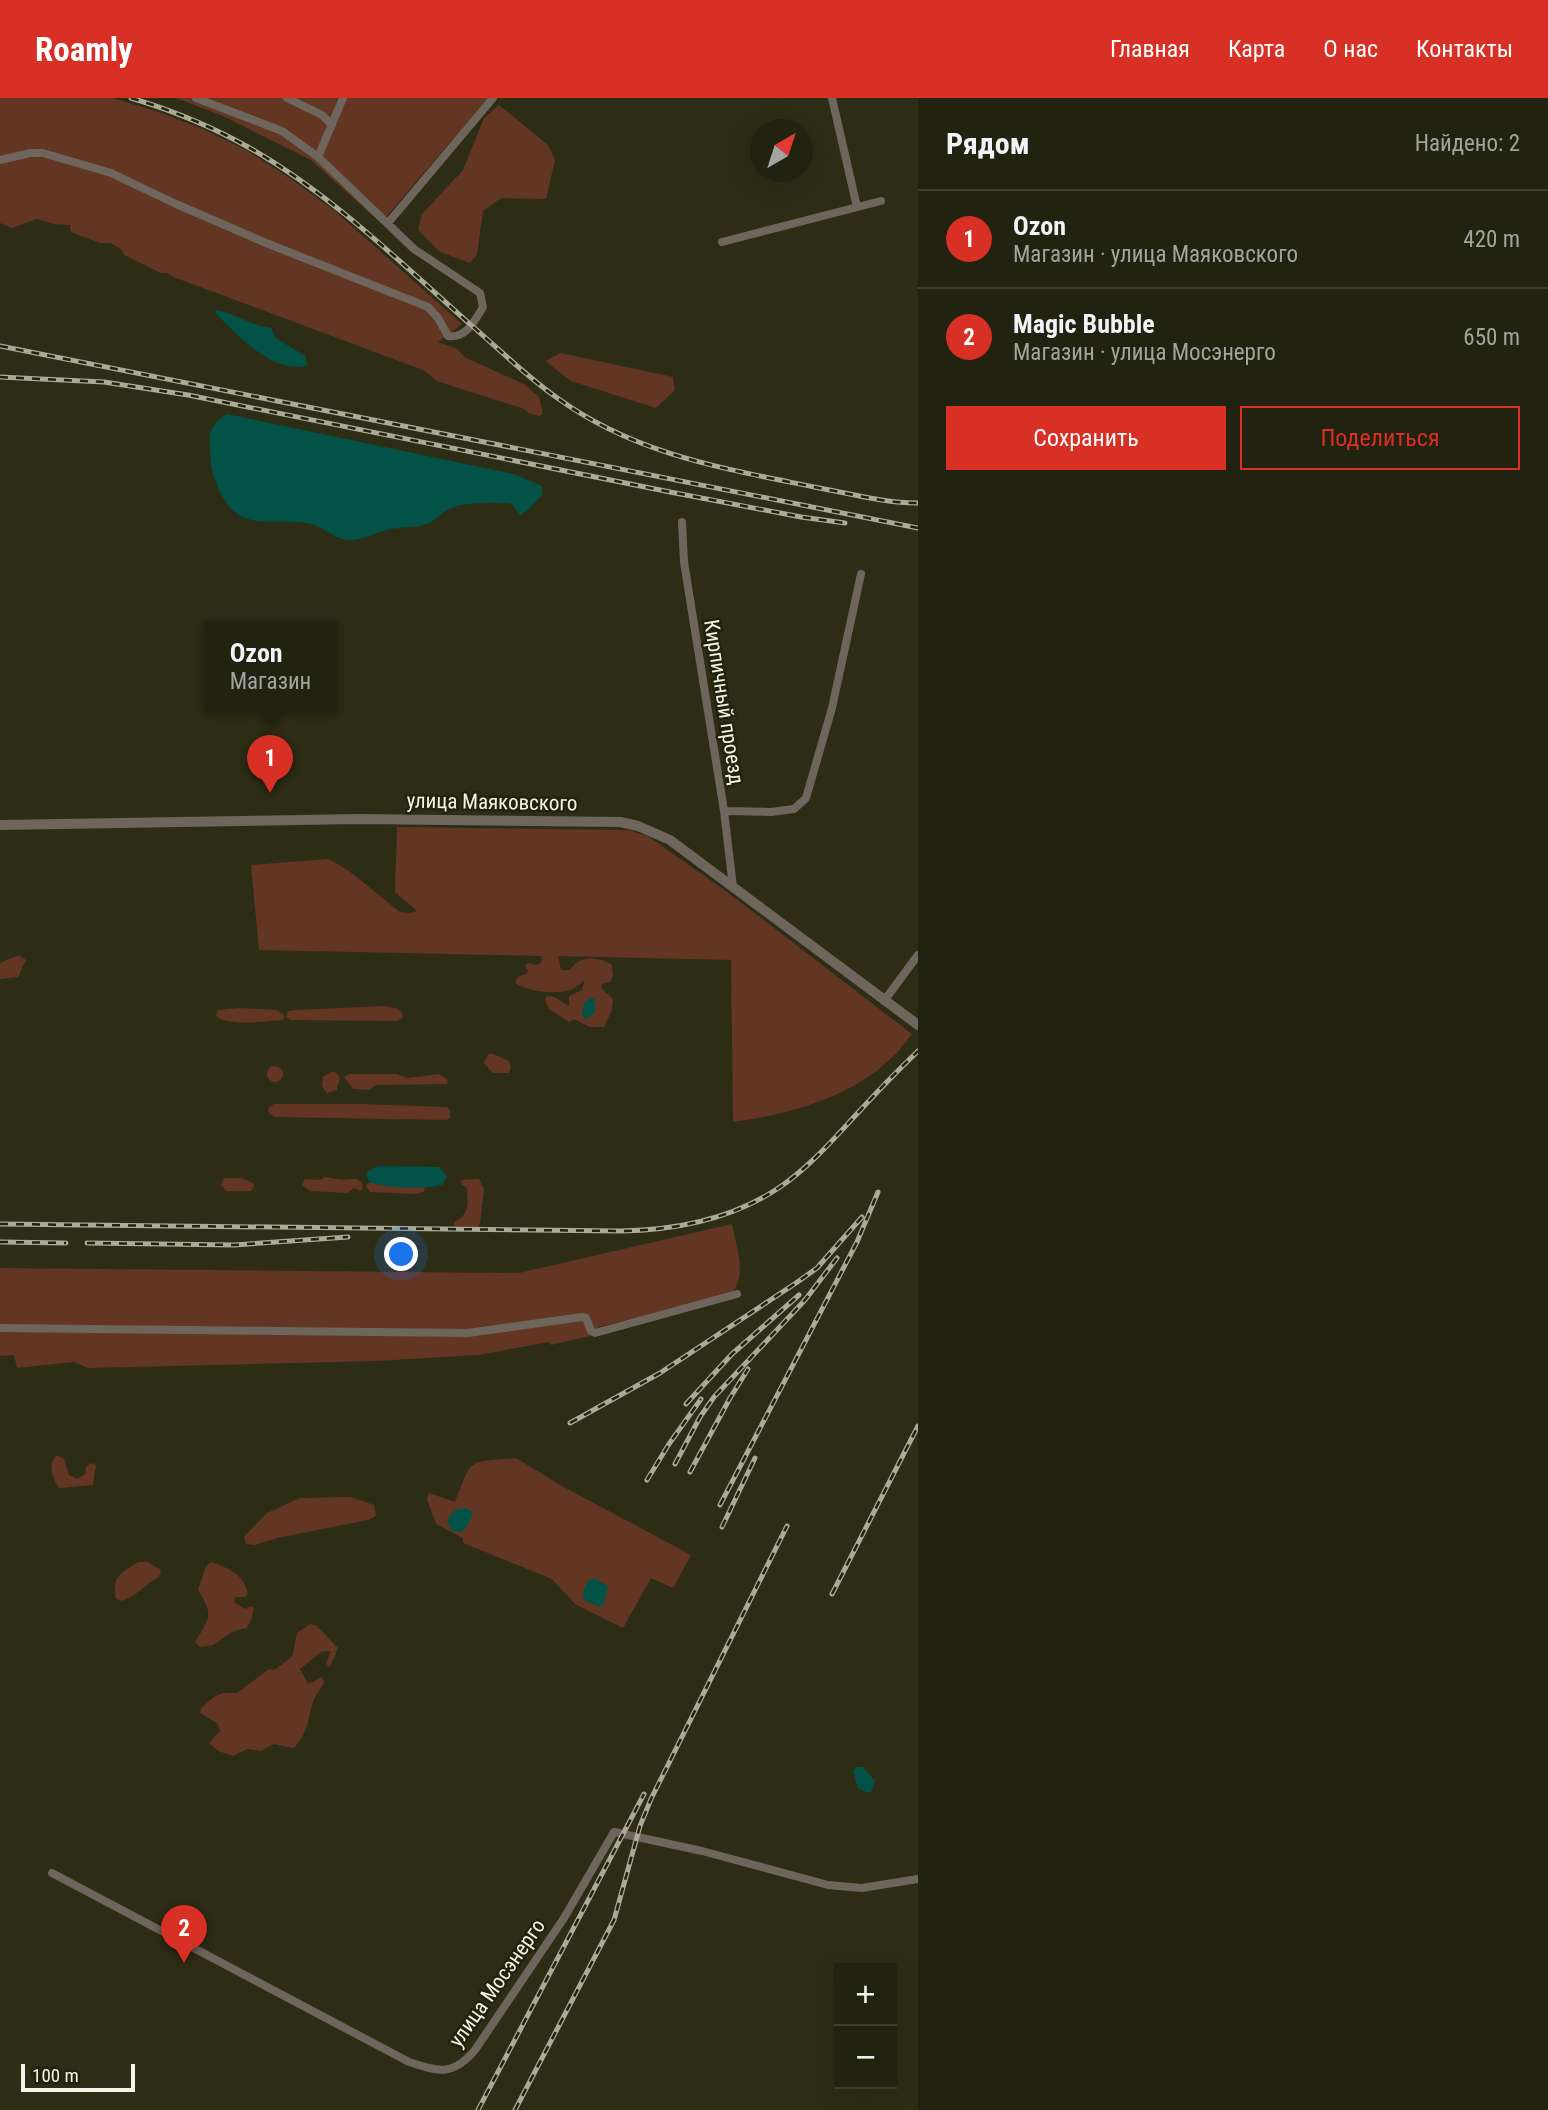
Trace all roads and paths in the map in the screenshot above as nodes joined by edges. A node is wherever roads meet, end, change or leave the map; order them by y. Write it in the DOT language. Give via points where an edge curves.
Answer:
graph roads {
  1 [pos="196,98"];
  2 [pos="286,98"];
  3 [pos="343,98"];
  4 [pos="493,98"];
  5 [pos="832,98"];
  6 [pos="332,125"];
  7 [pos="318,157"];
  8 [pos="0,159"];
  9 [pos="881,201"];
  10 [pos="857,207"];
  11 [pos="388,223"];
  12 [pos="722,242"];
  13 [pos="682,522"];
  14 [pos="861,574"];
  15 [pos="724,811"];
  16 [pos="0,825"];
  17 [pos="733,887"];
  18 [pos="918,955"];
  19 [pos="884,1001"];
  20 [pos="918,1025"];
  21 [pos="737,1294"];
  22 [pos="0,1328"];
  23 [pos="52,1873"];
  24 [pos="918,1879"];
  1 -- 7 [label="street" via="282,131"];
  2 -- 6 [label="street" via="322,115"];
  3 -- 6 [label="street"];
  4 -- 11 [label="street"];
  5 -- 10 [label="street"];
  6 -- 7 [label="street"];
  7 -- 11 [label="street"];
  8 -- 11 [label="street" via="43,153 111,173 271,245 428,307 449,336 464,334 483,307 480,293 414,249"];
  9 -- 10 [label="street"];
  10 -- 12 [label="street"];
  13 -- 15 [label="street, Кирпичный проезд" via="684,562"];
  14 -- 15 [label="street" via="832,708 806,798 794,809"];
  15 -- 17 [label="street, Кирпичный проезд"];
  16 -- 17 [label="street, улица Маяковского" via="359,819 620,822 656,832"];
  17 -- 19 [label="street, улица Маяковского"];
  18 -- 19 [label="street"];
  19 -- 20 [label="street, улица Маяковского"];
  21 -- 22 [label="street" via="595,1333 582,1317 468,1333"];
  23 -- 24 [label="street, улица Мосэнерго" via="409,2062 448,2070 464,2063 475,2050 564,1918 614,1832 828,1885 862,1888"];
}
